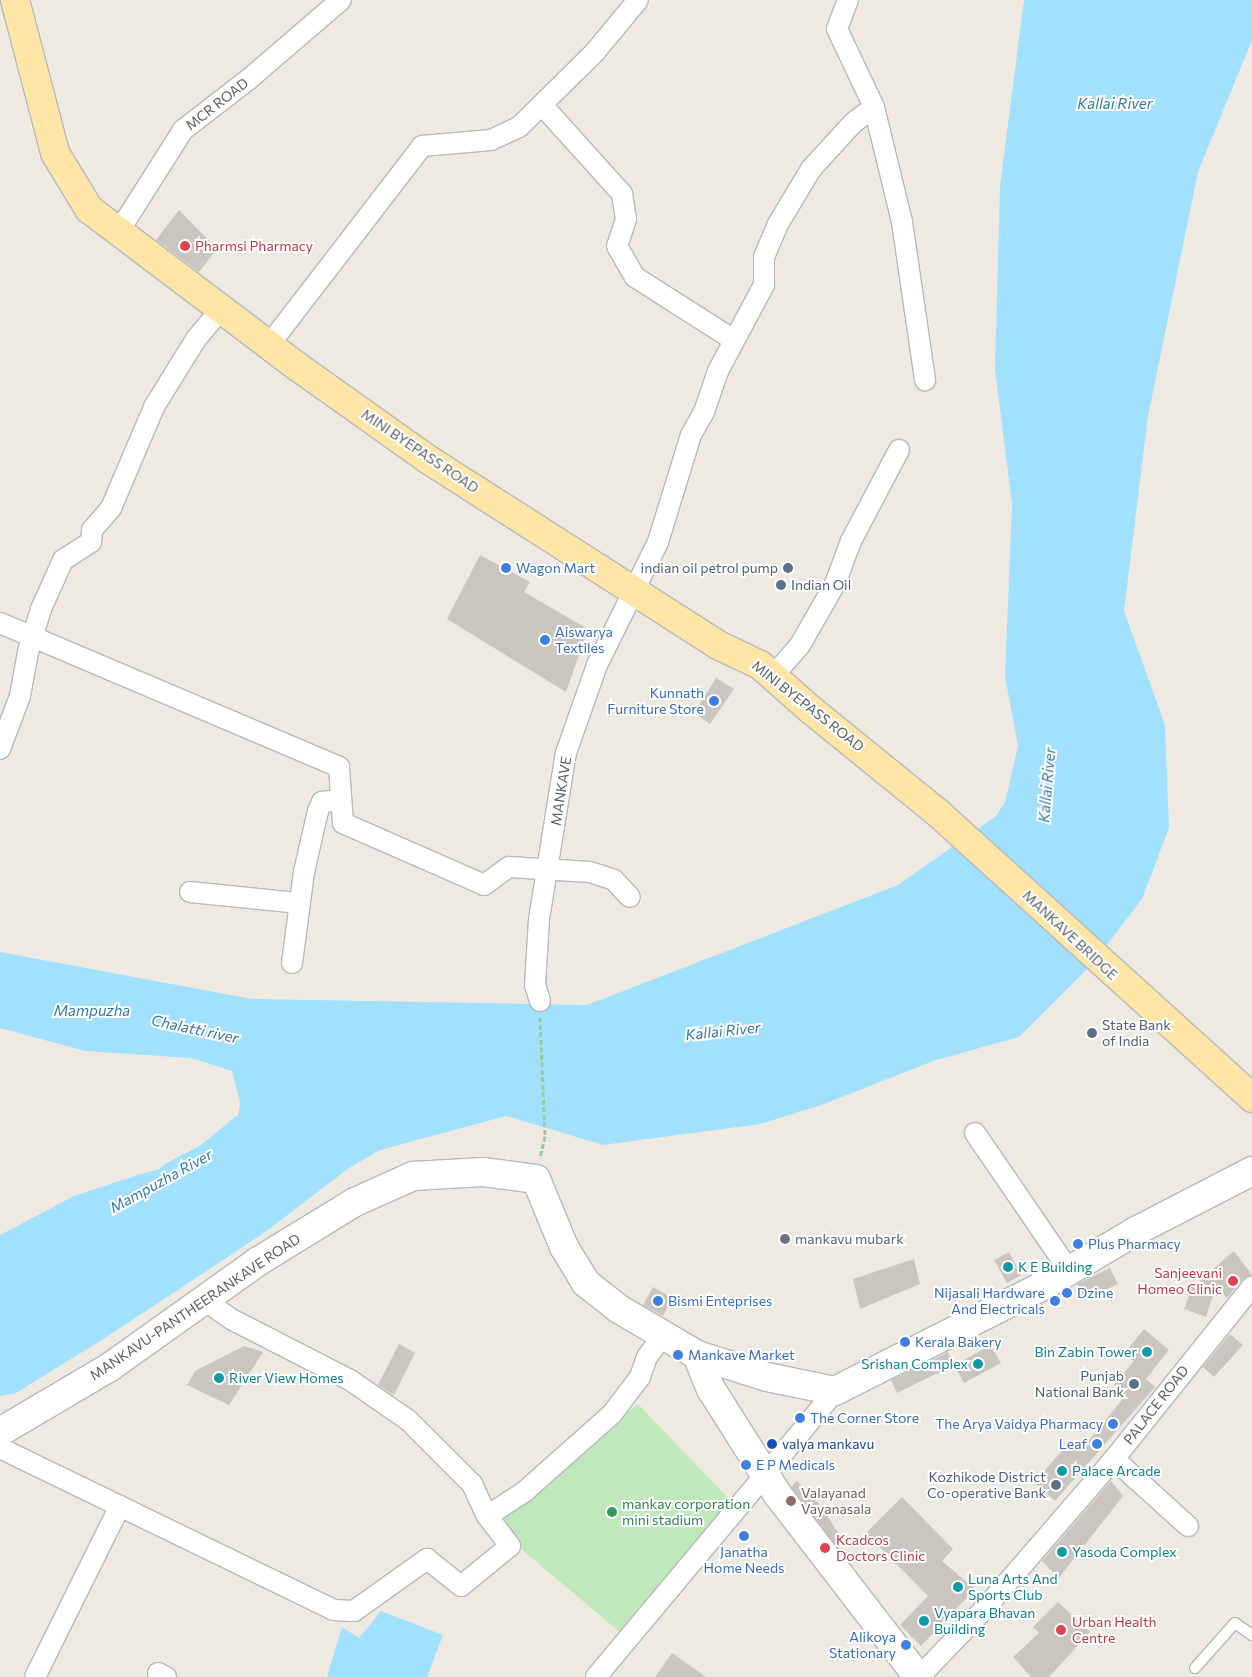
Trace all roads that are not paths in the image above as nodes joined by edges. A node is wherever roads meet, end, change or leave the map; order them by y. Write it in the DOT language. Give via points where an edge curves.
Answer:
graph roads {
  1 [pos="15,0"];
  2 [pos="341,0"];
  3 [pos="638,0"];
  4 [pos="848,0"];
  5 [pos="542,105"];
  6 [pos="874,107"];
  7 [pos="119,232"];
  8 [pos="221,309"];
  9 [pos="734,340"];
  10 [pos="269,345"];
  11 [pos="925,380"];
  12 [pos="899,450"];
  13 [pos="632,590"];
  14 [pos="0,622"];
  15 [pos="32,636"];
  16 [pos="773,676"];
  17 [pos="0,748"];
  18 [pos="341,800"];
  19 [pos="938,813"];
  20 [pos="549,870"];
  21 [pos="190,892"];
  22 [pos="630,897"];
  23 [pos="299,903"];
  24 [pos="292,963"];
  25 [pos="540,1001"];
  26 [pos="1252,1098"];
  27 [pos="975,1133"];
  28 [pos="1252,1171"];
  29 [pos="1070,1272"];
  30 [pos="1252,1287"];
  31 [pos="204,1300"];
  32 [pos="663,1336"];
  33 [pos="697,1355"];
  34 [pos="835,1391"];
  35 [pos="0,1432"];
  36 [pos="0,1448"];
  37 [pos="1114,1459"];
  38 [pos="765,1471"];
  39 [pos="120,1506"];
  40 [pos="487,1516"];
  41 [pos="1188,1526"];
  42 [pos="1252,1635"];
  43 [pos="1195,1668"];
  44 [pos="35,1677"];
  45 [pos="596,1677"];
  46 [pos="918,1677"];
  1 -- 7 [label="main road, MINI BYEPASS ROAD" via="55,153 89,209"];
  2 -- 7 [label="street, MCR ROAD" via="183,130"];
  3 -- 5 [label="street" via="595,52"];
  4 -- 6 [label="street" via="837,29"];
  5 -- 9 [label="street" via="622,194 626,219 618,246 636,277"];
  5 -- 10 [label="street" via="519,127 491,140 422,146"];
  6 -- 9 [label="street, MANKAVE" via="853,123 810,169 790,202 764,257 764,286"];
  6 -- 11 [label="street" via="902,222"];
  7 -- 8 [label="main road, MINI BYEPASS ROAD"];
  8 -- 10 [label="main road, MINI BYEPASS ROAD"];
  8 -- 15 [label="street" via="172,374 119,483 111,508 92,530 91,542 63,560 47,592"];
  9 -- 13 [label="street, MANKAVE" via="691,435 658,542"];
  10 -- 13 [label="main road, MINI BYEPASS ROAD" via="429,460"];
  12 -- 16 [label="street" via="851,541 835,584 800,645"];
  13 -- 16 [label="main road, MINI BYEPASS ROAD" via="718,645 760,665"];
  13 -- 20 [label="street, MANKAVE" via="597,665 566,753"];
  14 -- 15 [label="street"];
  15 -- 17 [label="street" via="20,696"];
  15 -- 18 [label="street" via="339,767"];
  16 -- 19 [label="main road, MINI BYEPASS ROAD"];
  18 -- 20 [label="street" via="343,823 484,885 509,866"];
  18 -- 23 [label="street" via="322,802 318,811"];
  19 -- 26 [label="main road, MANKAVE BRIDGE"];
  20 -- 22 [label="street" via="590,872 614,880"];
  20 -- 25 [label="street, MANKAVE" via="544,884 537,954 535,985"];
  21 -- 23 [label="street"];
  23 -- 24 [label="street"];
  27 -- 29 [label="street"];
  28 -- 29 [label="main road" via="1136,1231"];
  29 -- 34 [label="main road"];
  30 -- 37 [label="street, PALACE ROAD"];
  31 -- 32 [label="main road, MANKAVU-PANTHEERANKAVE ROAD" via="257,1262 355,1202 413,1176 483,1172 536,1179 564,1248 586,1284"];
  31 -- 35 [label="main road, MANKAVU-PANTHEERANKAVE ROAD" via="110,1367"];
  31 -- 40 [label="street" via="231,1319 350,1380 408,1420 472,1484"];
  32 -- 33 [label="main road"];
  32 -- 40 [label="street" via="647,1357 640,1377 612,1414 524,1492"];
  33 -- 34 [label="main road" via="766,1377"];
  33 -- 38 [label="main road" via="711,1389"];
  34 -- 38 [label="street"];
  36 -- 39 [label="street"];
  37 -- 41 [label="street"];
  37 -- 46 [label="street, PALACE ROAD" via="988,1605"];
  38 -- 45 [label="street"];
  38 -- 46 [label="main road" via="778,1495"];
  39 -- 40 [label="street" via="333,1610 354,1611 427,1559 461,1586 510,1546"];
  39 -- 44 [label="street"];
  42 -- 43 [label="lane" via="1235,1623"];
}
